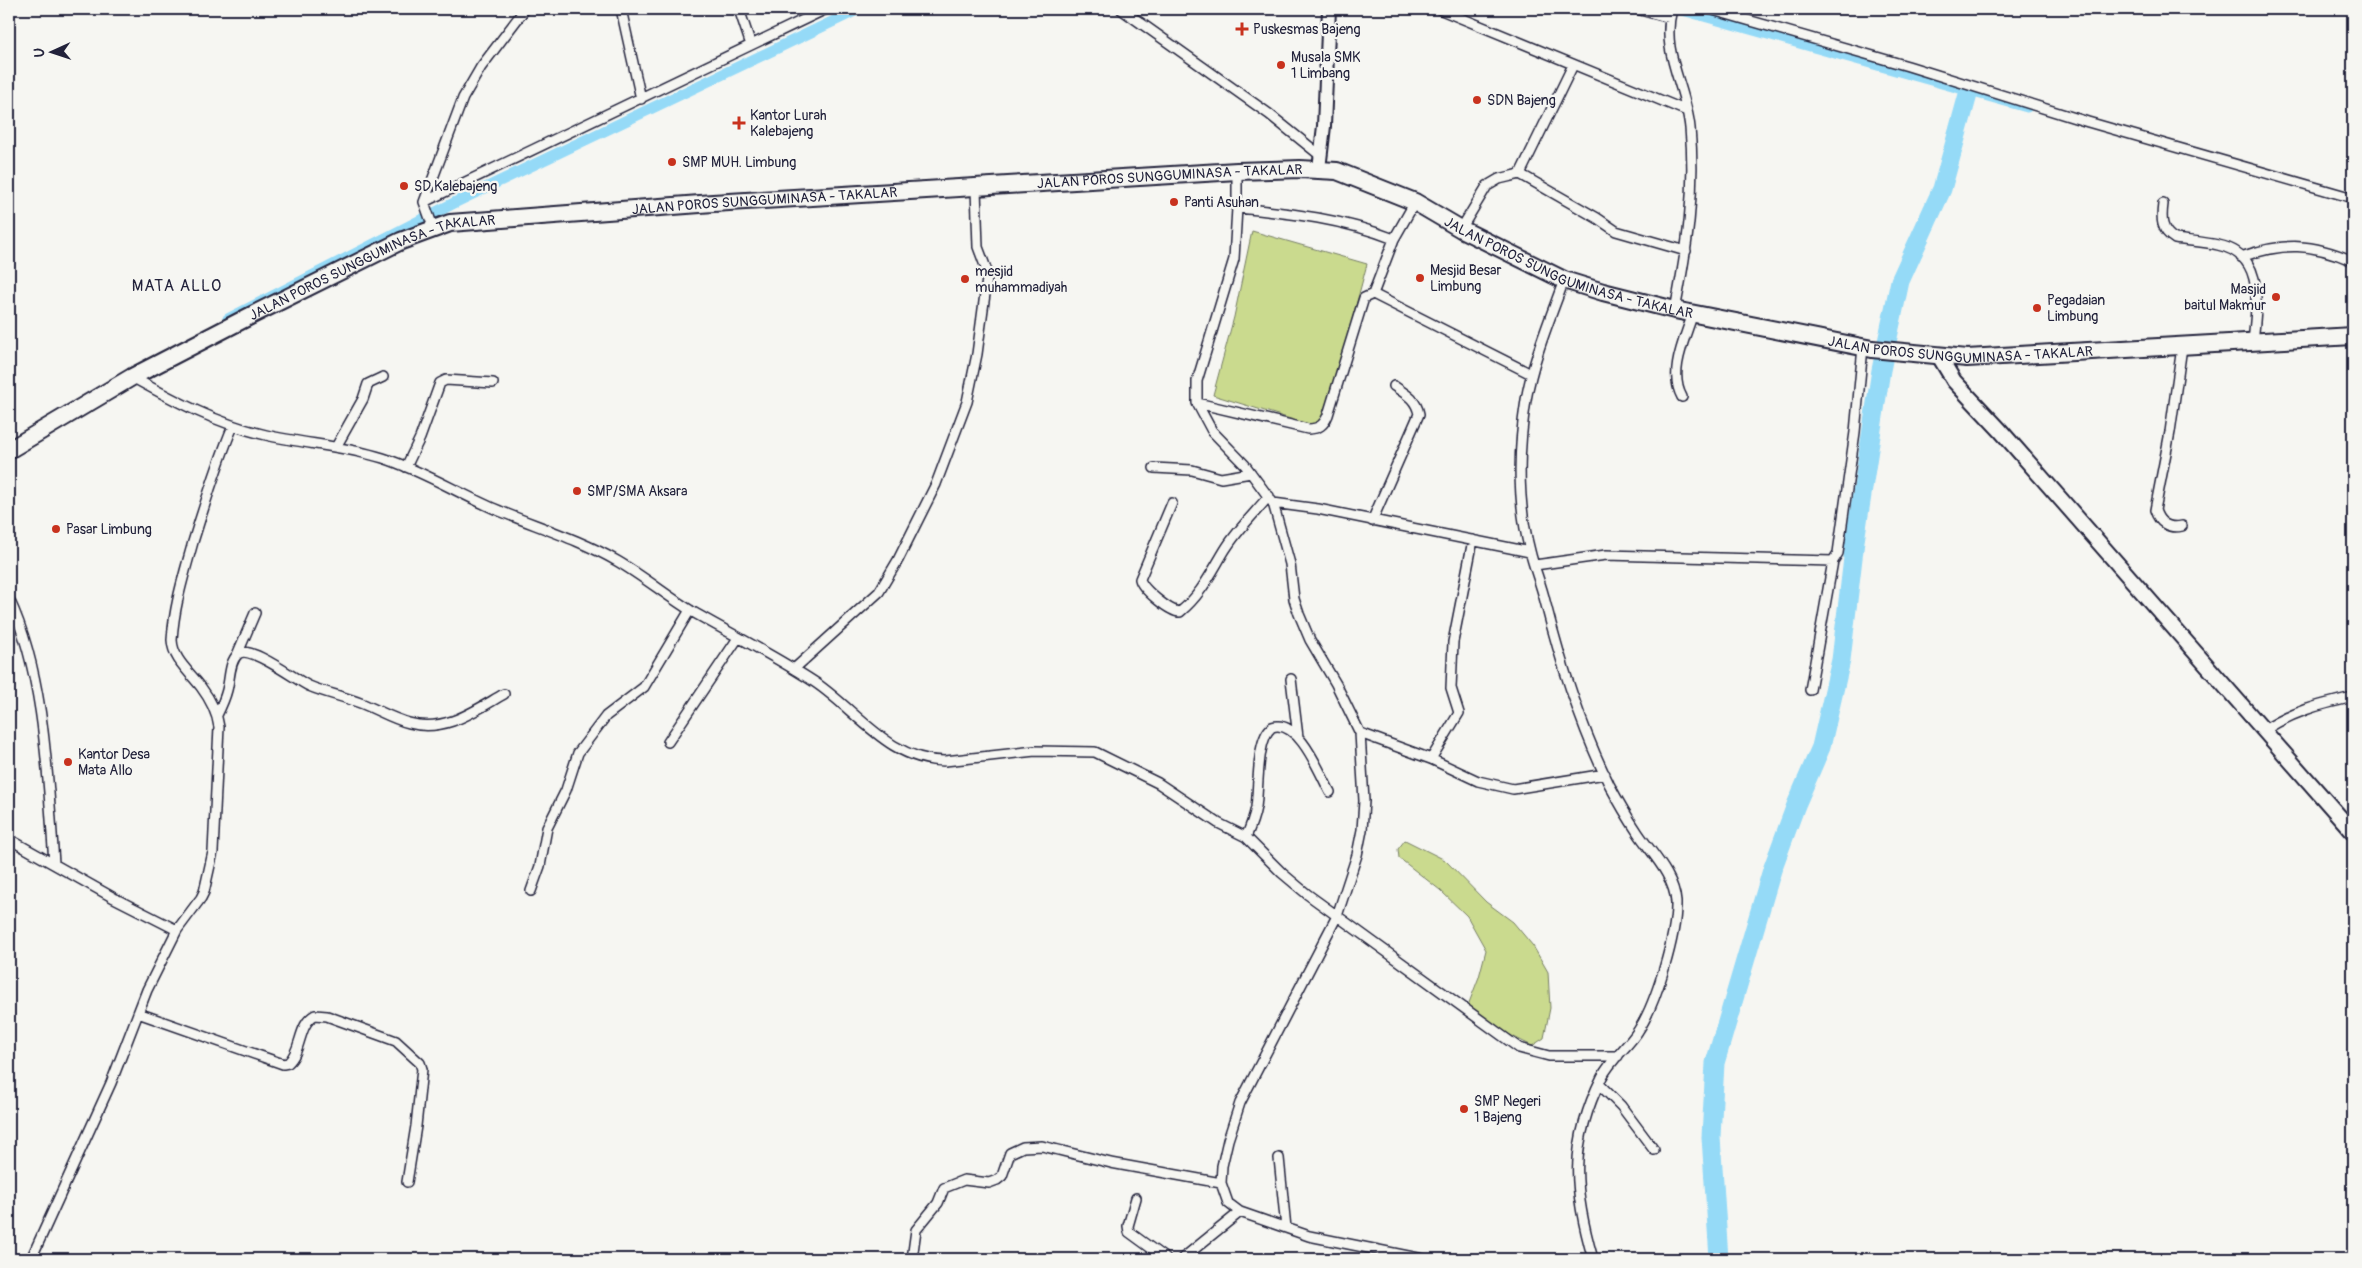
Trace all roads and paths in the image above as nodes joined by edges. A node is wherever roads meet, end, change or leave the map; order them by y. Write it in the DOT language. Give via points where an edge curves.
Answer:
graph roads {
  1 [pos="525,9"];
  2 [pos="621,9"];
  3 [pos="739,9"];
  4 [pos="826,9"];
  5 [pos="1122,9"];
  6 [pos="1329,9"];
  7 [pos="1439,9"];
  8 [pos="1637,9"];
  9 [pos="1709,9"];
  10 [pos="1671,14"];
  11 [pos="750,44"];
  12 [pos="1573,65"];
  13 [pos="640,99"];
  14 [pos="1687,111"];
  15 [pos="1320,163"];
  16 [pos="1237,171"];
  17 [pos="1520,174"];
  18 [pos="976,189"];
  19 [pos="2353,198"];
  20 [pos="1415,202"];
  21 [pos="424,204"];
  22 [pos="2162,204"];
  23 [pos="1237,208"];
  24 [pos="431,222"];
  25 [pos="1461,229"];
  26 [pos="1394,239"];
  27 [pos="1686,250"];
  28 [pos="2242,257"];
  29 [pos="2353,261"];
  30 [pos="1564,280"];
  31 [pos="1373,294"];
  32 [pos="1675,310"];
  33 [pos="1693,313"];
  34 [pos="2353,336"];
  35 [pos="2253,343"];
  36 [pos="2182,347"];
  37 [pos="1874,349"];
  38 [pos="1939,356"];
  39 [pos="1531,374"];
  40 [pos="132,377"];
  41 [pos="383,377"];
  42 [pos="493,383"];
  43 [pos="1394,386"];
  44 [pos="1682,397"];
  45 [pos="1197,403"];
  46 [pos="232,426"];
  47 [pos="336,448"];
  48 [pos="9,450"];
  49 [pos="406,466"];
  50 [pos="1154,468"];
  51 [pos="1251,473"];
  52 [pos="1271,499"];
  53 [pos="1172,503"];
  54 [pos="1372,521"];
  55 [pos="2182,526"];
  56 [pos="1473,540"];
  57 [pos="1530,552"];
  58 [pos="1833,561"];
  59 [pos="1535,565"];
  60 [pos="9,599"];
  61 [pos="690,610"];
  62 [pos="255,613"];
  63 [pos="738,638"];
  64 [pos="237,654"];
  65 [pos="794,669"];
  66 [pos="1291,679"];
  67 [pos="1810,690"];
  68 [pos="504,694"];
  69 [pos="2353,697"];
  70 [pos="217,714"];
  71 [pos="2263,732"];
  72 [pos="1360,734"];
  73 [pos="1298,737"];
  74 [pos="668,742"];
  75 [pos="1431,759"];
  76 [pos="1604,774"];
  77 [pos="1330,792"];
  78 [pos="2353,832"];
  79 [pos="1246,837"];
  80 [pos="9,839"];
  81 [pos="54,863"];
  82 [pos="531,891"];
  83 [pos="1337,916"];
  84 [pos="177,930"];
  85 [pos="138,1013"];
  86 [pos="1618,1056"];
  87 [pos="1600,1084"];
  88 [pos="1654,1150"];
  89 [pos="1279,1158"];
  90 [pos="407,1182"];
  91 [pos="1221,1183"];
  92 [pos="1136,1198"];
  93 [pos="1240,1212"];
  94 [pos="1286,1228"];
  95 [pos="31,1259"];
  96 [pos="912,1259"];
  97 [pos="1166,1259"];
  98 [pos="1182,1259"];
  99 [pos="1423,1259"];
  100 [pos="1593,1259"];
  1 -- 21 [label="street" via="481,67 463,98"];
  2 -- 13 [label="street"];
  3 -- 11 [label="street"];
  4 -- 11 [label="street"];
  5 -- 15 [label="street" via="1269,114"];
  6 -- 15 [label="street"];
  7 -- 12 [label="street"];
  8 -- 10 [label="street"];
  9 -- 19 [label="street"];
  10 -- 14 [label="street" via="1667,38"];
  11 -- 13 [label="street"];
  12 -- 14 [label="street"];
  12 -- 17 [label="street"];
  13 -- 21 [label="street"];
  14 -- 27 [label="street" via="1693,194"];
  15 -- 16 [label="highway, JALAN POROS SUNGGUMINASA - TAKALAR"];
  15 -- 20 [label="highway, JALAN POROS SUNGGUMINASA - TAKALAR"];
  16 -- 18 [label="highway, JALAN POROS SUNGGUMINASA - TAKALAR"];
  16 -- 23 [label="street"];
  17 -- 25 [label="street" via="1487,186"];
  17 -- 27 [label="street" via="1616,231"];
  18 -- 24 [label="highway, JALAN POROS SUNGGUMINASA - TAKALAR"];
  18 -- 65 [label="street" via="978,247 987,278 976,361 958,431 936,484 879,592"];
  20 -- 25 [label="highway, JALAN POROS SUNGGUMINASA - TAKALAR"];
  20 -- 26 [label="street"];
  21 -- 24 [label="street"];
  22 -- 28 [label="street" via="2163,227 2175,239 2219,245 2234,250"];
  23 -- 26 [label="street" via="1320,217"];
  23 -- 45 [label="street" via="1234,259 1197,381"];
  24 -- 40 [label="highway, JALAN POROS SUNGGUMINASA - TAKALAR"];
  25 -- 30 [label="highway, JALAN POROS SUNGGUMINASA - TAKALAR"];
  26 -- 31 [label="street"];
  27 -- 32 [label="street"];
  28 -- 29 [label="street" via="2263,250 2309,246"];
  28 -- 35 [label="street" via="2249,266 2256,287"];
  30 -- 32 [label="highway, JALAN POROS SUNGGUMINASA - TAKALAR"];
  30 -- 39 [label="street"];
  31 -- 39 [label="street"];
  31 -- 45 [label="street" via="1364,298 1328,415 1320,427 1308,428"];
  32 -- 33 [label="highway, JALAN POROS SUNGGUMINASA - TAKALAR"];
  33 -- 37 [label="highway, JALAN POROS SUNGGUMINASA - TAKALAR"];
  33 -- 44 [label="street" via="1676,371"];
  34 -- 35 [label="highway, JALAN POROS SUNGGUMINASA - TAKALAR"];
  35 -- 36 [label="highway, JALAN POROS SUNGGUMINASA - TAKALAR"];
  36 -- 38 [label="highway, JALAN POROS SUNGGUMINASA - TAKALAR" via="2001,357"];
  36 -- 55 [label="street" via="2170,432 2155,504 2162,523"];
  37 -- 38 [label="highway, JALAN POROS SUNGGUMINASA - TAKALAR"];
  37 -- 58 [label="street" via="1838,553"];
  38 -- 71 [label="main road" via="1954,381 2014,445"];
  39 -- 57 [label="street" via="1521,436 1520,469 1520,500"];
  40 -- 46 [label="street" via="179,403"];
  40 -- 48 [label="highway, JALAN POROS SUNGGUMINASA - TAKALAR"];
  41 -- 47 [label="street" via="368,384"];
  42 -- 49 [label="street" via="446,380 440,383"];
  43 -- 54 [label="street" via="1411,397 1419,414"];
  45 -- 51 [label="street" via="1212,431"];
  46 -- 47 [label="street"];
  46 -- 70 [label="street" via="218,461 184,575 172,640 177,657 201,686"];
  47 -- 49 [label="street"];
  49 -- 61 [label="street" via="493,508 604,554 647,579"];
  50 -- 51 [label="street" via="1192,470 1221,478"];
  51 -- 52 [label="street"];
  52 -- 53 [label="street" via="1239,530 1207,582 1180,612 1167,607 1142,586 1140,579"];
  52 -- 54 [label="street"];
  52 -- 72 [label="street" via="1290,564 1299,614"];
  54 -- 56 [label="street"];
  56 -- 57 [label="street"];
  56 -- 75 [label="street" via="1453,642 1451,688 1459,713"];
  57 -- 59 [label="street"];
  58 -- 59 [label="street" via="1606,555"];
  58 -- 67 [label="street"];
  59 -- 76 [label="street" via="1564,672"];
  60 -- 81 [label="street" via="22,628 36,693 52,808"];
  61 -- 63 [label="street"];
  61 -- 82 [label="street" via="644,686 606,716 578,753 566,790 547,828 540,866"];
  62 -- 64 [label="street"];
  63 -- 65 [label="street"];
  63 -- 74 [label="street"];
  64 -- 68 [label="street" via="253,653 307,685 421,726 460,720"];
  64 -- 70 [label="street"];
  65 -- 79 [label="street" via="829,692 879,735 917,757 945,761 1036,752 1095,752 1158,783 1218,823"];
  66 -- 73 [label="street"];
  69 -- 71 [label="street" via="2310,707"];
  70 -- 84 [label="street" via="220,737 213,852 201,898"];
  71 -- 78 [label="main road"];
  72 -- 75 [label="street"];
  72 -- 83 [label="street" via="1362,830 1358,856"];
  73 -- 77 [label="street"];
  73 -- 79 [label="street" via="1280,726 1267,730 1259,767 1256,810"];
  75 -- 76 [label="street" via="1478,781 1513,789"];
  76 -- 86 [label="street" via="1631,822 1668,876 1676,903 1675,921 1652,1003 1637,1033"];
  79 -- 83 [label="street" via="1282,873"];
  80 -- 81 [label="street"];
  81 -- 84 [label="street"];
  83 -- 86 [label="street" via="1519,1048 1549,1056"];
  83 -- 91 [label="street" via="1240,1103 1228,1140"];
  84 -- 85 [label="street"];
  85 -- 90 [label="street" via="283,1064 295,1055 307,1023 315,1015 328,1016 396,1041 422,1068"];
  85 -- 95 [label="street" via="115,1076"];
  86 -- 87 [label="street"];
  87 -- 88 [label="street" via="1617,1100"];
  87 -- 100 [label="street" via="1580,1137 1577,1161 1579,1205"];
  89 -- 94 [label="street"];
  91 -- 93 [label="street" via="1228,1203"];
  91 -- 96 [label="street" via="1111,1163 1042,1146 1023,1147 1010,1153 1002,1176 997,1180 989,1183 964,1180 944,1188 938,1203 916,1230"];
  92 -- 97 [label="street" via="1129,1232"];
  93 -- 94 [label="street"];
  93 -- 98 [label="street"];
  94 -- 99 [label="street" via="1310,1236"];
}
